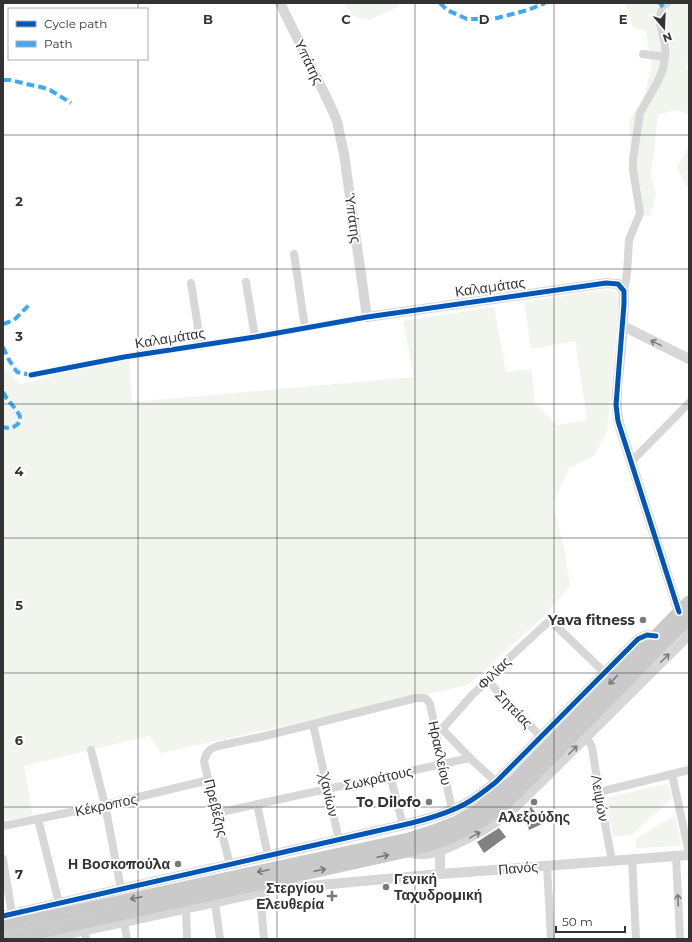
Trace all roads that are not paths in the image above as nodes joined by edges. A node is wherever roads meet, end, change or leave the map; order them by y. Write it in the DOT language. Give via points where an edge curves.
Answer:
graph roads {
  1 [pos="280,3"];
  2 [pos="667,3"];
  3 [pos="643,54"];
  4 [pos="665,57"];
  5 [pos="337,121"];
  6 [pos="294,254"];
  7 [pos="246,282"];
  8 [pos="191,284"];
  9 [pos="624,291"];
  10 [pos="367,316"];
  11 [pos="623,326"];
  12 [pos="305,328"];
  13 [pos="255,337"];
  14 [pos="202,346"];
  15 [pos="689,359"];
  16 [pos="31,375"];
  17 [pos="689,403"];
  18 [pos="631,462"];
  19 [pos="689,602"];
  20 [pos="686,618"];
  21 [pos="689,632"];
  22 [pos="656,636"];
  23 [pos="605,673"];
  24 [pos="488,682"];
  25 [pos="313,724"];
  26 [pos="439,730"];
  27 [pos="586,736"];
  28 [pos="541,737"];
  29 [pos="91,750"];
  30 [pos="470,758"];
  31 [pos="442,764"];
  32 [pos="689,770"];
  33 [pos="672,774"];
  34 [pos="390,775"];
  35 [pos="209,780"];
  36 [pos="496,782"];
  37 [pos="328,789"];
  38 [pos="525,791"];
  39 [pos="599,792"];
  40 [pos="257,804"];
  41 [pos="105,806"];
  42 [pos="452,810"];
  43 [pos="217,813"];
  44 [pos="430,818"];
  45 [pos="38,819"];
  46 [pos="403,825"];
  47 [pos="3,826"];
  48 [pos="434,831"];
  49 [pos="339,840"];
  50 [pos="440,851"];
  51 [pos="403,852"];
  52 [pos="689,854"];
  53 [pos="273,855"];
  54 [pos="676,856"];
  55 [pos="3,859"];
  56 [pos="344,859"];
  57 [pos="632,859"];
  58 [pos="612,861"];
  59 [pos="296,864"];
  60 [pos="230,865"];
  61 [pos="547,866"];
  62 [pos="440,874"];
  63 [pos="165,879"];
  64 [pos="349,883"];
  65 [pos="276,885"];
  66 [pos="186,888"];
  67 [pos="121,889"];
  68 [pos="260,893"];
  69 [pos="214,898"];
  70 [pos="59,903"];
  71 [pos="186,909"];
  72 [pos="28,910"];
  73 [pos="11,918"];
  74 [pos="124,918"];
  75 [pos="3,927"];
  76 [pos="86,935"];
  77 [pos="8,939"];
  78 [pos="44,939"];
  79 [pos="127,939"];
  80 [pos="187,939"];
  81 [pos="220,939"];
  82 [pos="264,939"];
  83 [pos="551,939"];
  84 [pos="636,939"];
  85 [pos="680,939"];
  1 -- 5 [label="street, Υπάτης"];
  2 -- 4 [label="street" via="660,16 666,46"];
  3 -- 4 [label="street"];
  4 -- 9 [label="street" via="658,81 640,113 633,170 640,213 629,240"];
  5 -- 10 [label="street, Ύπάτης"];
  6 -- 12 [label="street"];
  7 -- 13 [label="street"];
  8 -- 14 [label="street"];
  9 -- 10 [label="street, Καλαμάτας" via="618,284 606,283"];
  9 -- 11 [label="street"];
  10 -- 12 [label="street, Καλαμάτας"];
  15 -- 11 [label="street, one-way"];
  11 -- 18 [label="street" via="617,413"];
  12 -- 13 [label="street, Καλαμάτας"];
  13 -- 14 [label="street, Καλαμάτας"];
  14 -- 16 [label="street, Καλαμάτας" via="124,357"];
  17 -- 18 [label="street"];
  18 -- 20 [label="street"];
  19 -- 20 [label="main road"];
  20 -- 22 [label="main road"];
  20 -- 38 [label="main road"];
  27 -- 21 [label="street, one-way" via="687,637"];
  22 -- 23 [label="street" via="638,639"];
  22 -- 48 [label="main road, one-way" via="514,781 477,811"];
  23 -- 24 [label="street, Φιλίας" via="551,621 508,659"];
  23 -- 28 [label="street"];
  24 -- 26 [label="street, Φιλίας"];
  24 -- 28 [label="street, Σητείας"];
  25 -- 26 [label="street, Ηρακλείου" via="424,698 430,704"];
  25 -- 35 [label="street, Πρεβέζης" via="212,748 205,756 204,762"];
  25 -- 37 [label="street, Χανίων"];
  26 -- 30 [label="street"];
  26 -- 31 [label="street, Ηρακλείου"];
  38 -- 27 [label="street, one-way"];
  27 -- 39 [label="street, Λειψών" via="592,747"];
  28 -- 36 [label="street"];
  29 -- 41 [label="street"];
  30 -- 31 [label="street, Σωκράτους"];
  30 -- 36 [label="street"];
  31 -- 34 [label="street, Σωκράτους"];
  31 -- 42 [label="street, Ηρακλείου"];
  32 -- 33 [label="street"];
  33 -- 39 [label="street"];
  33 -- 52 [label="street"];
  34 -- 37 [label="street, Σωκράτους"];
  34 -- 46 [label="street"];
  35 -- 41 [label="street, Κέκροπος"];
  35 -- 43 [label="street, Πρεβέζης"];
  36 -- 42 [label="street" via="475,798"];
  37 -- 40 [label="street, Σωκράτους"];
  37 -- 49 [label="street, Χανίων"];
  50 -- 38 [label="street, one-way" via="492,826 514,808"];
  38 -- 51 [label="main road" via="462,832"];
  39 -- 58 [label="street, Λειψών"];
  40 -- 43 [label="street, Σωκράτους"];
  40 -- 53 [label="street"];
  41 -- 45 [label="street, Κέκροπος"];
  41 -- 67 [label="street"];
  42 -- 44 [label="street"];
  43 -- 60 [label="street, Πρεβέζης"];
  44 -- 46 [label="street"];
  44 -- 48 [label="street"];
  45 -- 47 [label="street, Κέκροπος"];
  45 -- 70 [label="street"];
  46 -- 49 [label="street"];
  48 -- 56 [label="main road"];
  49 -- 53 [label="street"];
  49 -- 56 [label="street, Χανίων"];
  50 -- 51 [label="street" via="429,854"];
  50 -- 62 [label="street"];
  56 -- 51 [label="main road, one-way"];
  52 -- 54 [label="street, Πανός"];
  53 -- 59 [label="street"];
  53 -- 60 [label="street"];
  54 -- 57 [label="street, Πανός"];
  85 -- 54 [label="street, one-way"];
  55 -- 73 [label="street"];
  56 -- 59 [label="main road"];
  56 -- 64 [label="street, Χανίων" via="350,874"];
  65 -- 56 [label="main road, one-way"];
  57 -- 58 [label="street, Πανός"];
  57 -- 84 [label="street"];
  58 -- 61 [label="street, Πανός"];
  59 -- 66 [label="main road, one-way"];
  60 -- 63 [label="street"];
  61 -- 62 [label="street, Πανός"];
  61 -- 83 [label="street"];
  62 -- 64 [label="street, Πανός"];
  63 -- 66 [label="street"];
  63 -- 67 [label="street"];
  64 -- 65 [label="street, Πανός"];
  65 -- 68 [label="street, Πανός"];
  65 -- 69 [label="main road"];
  66 -- 73 [label="main road, one-way"];
  67 -- 70 [label="street"];
  68 -- 69 [label="street, Πανός"];
  68 -- 82 [label="street"];
  69 -- 71 [label="street, Πανός"];
  69 -- 74 [label="main road"];
  69 -- 81 [label="street"];
  70 -- 72 [label="street"];
  71 -- 74 [label="street, Πανός"];
  71 -- 80 [label="street"];
  72 -- 73 [label="main road"];
  73 -- 75 [label="main road"];
  74 -- 76 [label="street, Πανός"];
  74 -- 77 [label="main road"];
  74 -- 79 [label="street"];
  76 -- 78 [label="street, Πανός"];
}
